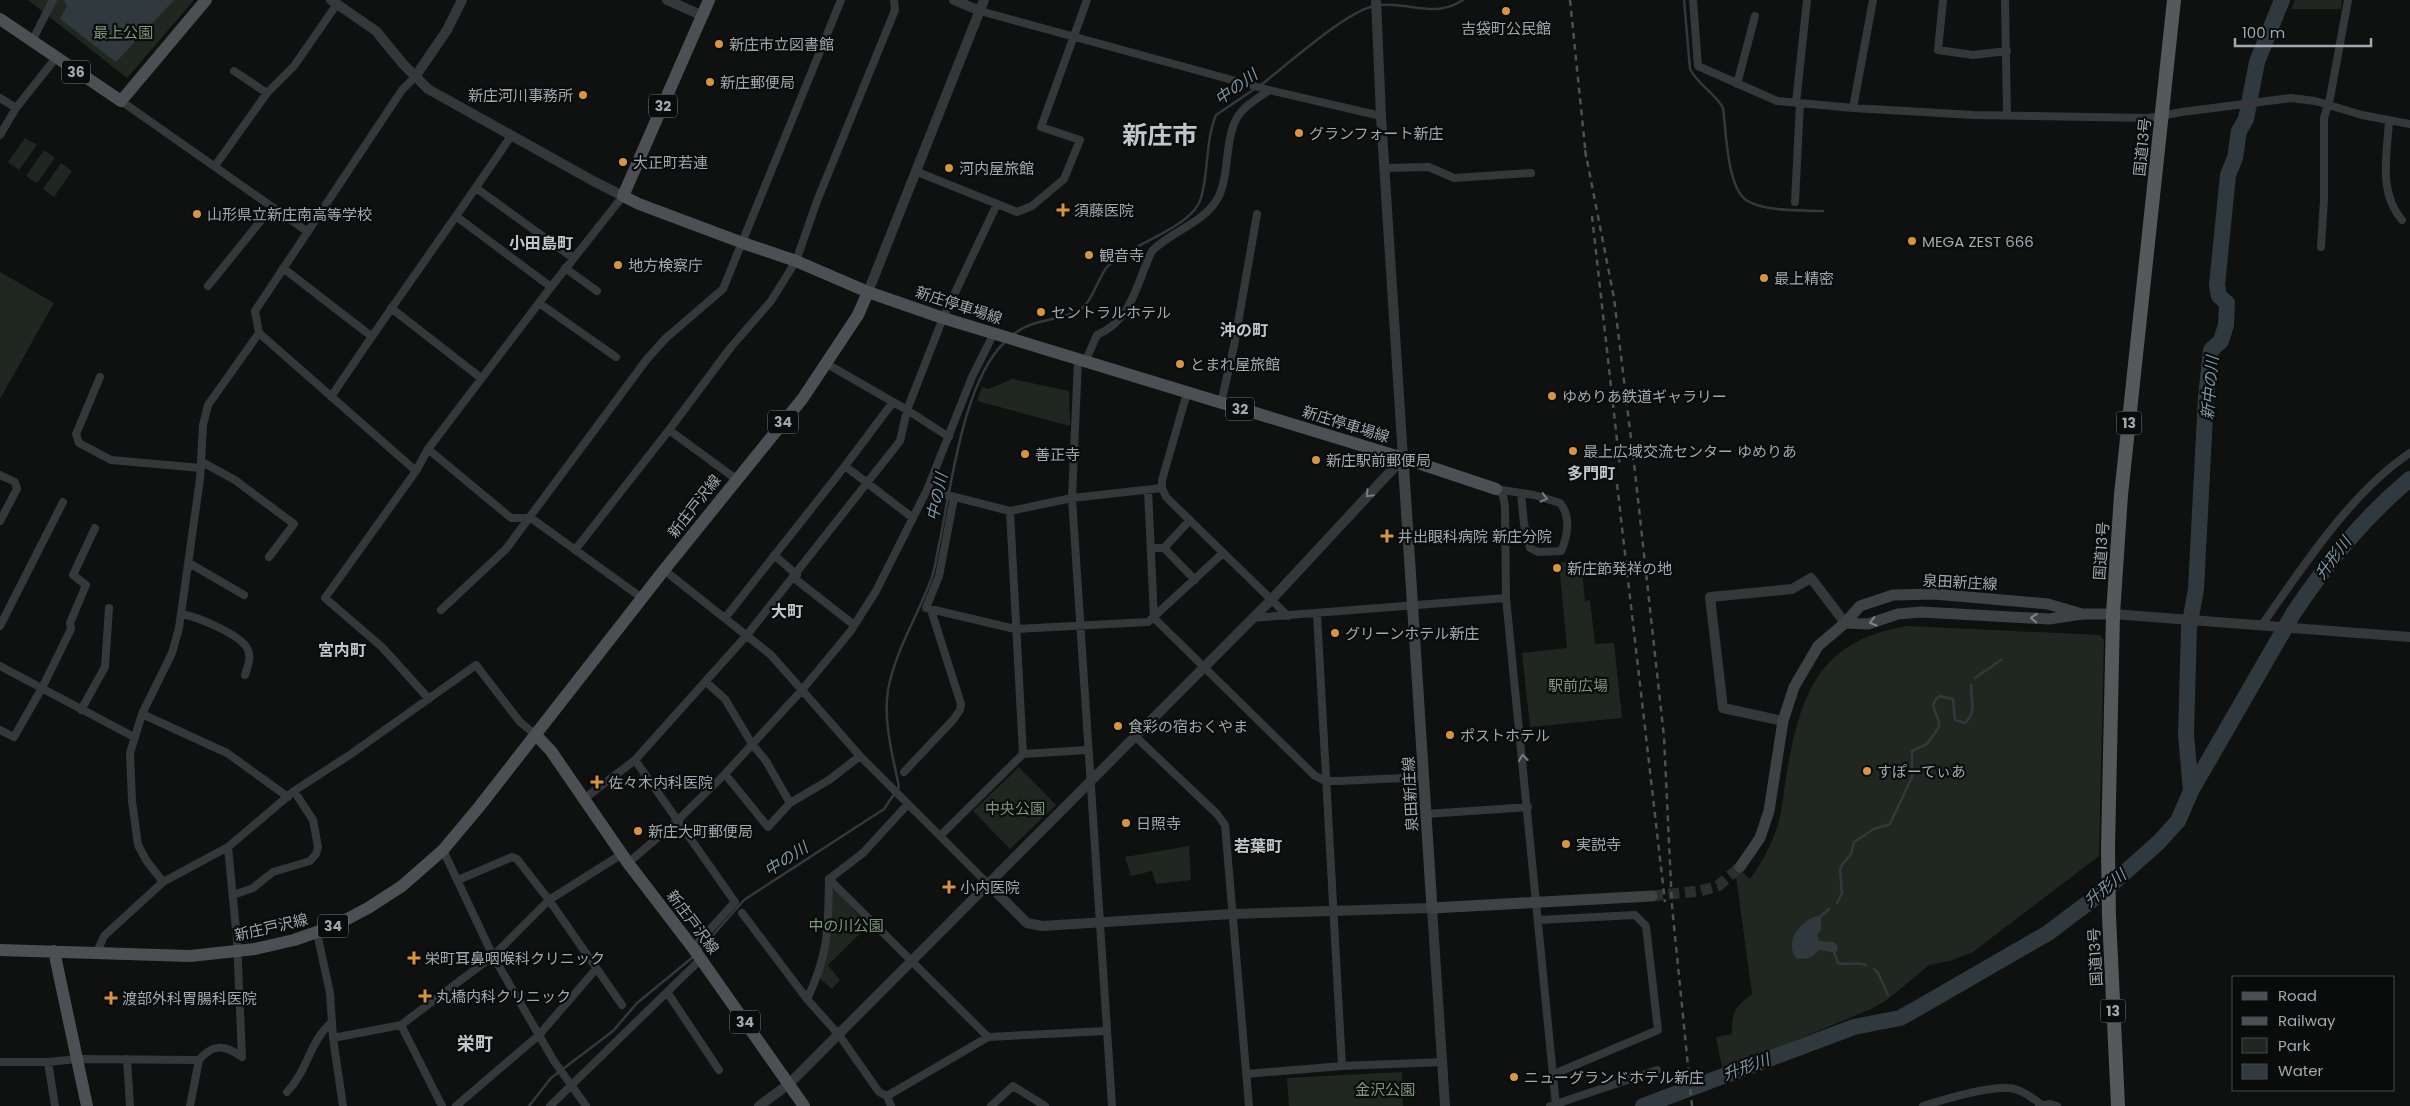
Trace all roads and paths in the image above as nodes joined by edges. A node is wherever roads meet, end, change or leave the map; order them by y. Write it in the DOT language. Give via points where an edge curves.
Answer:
graph roads {
  1 [pos="53,0"];
  2 [pos="206,0"];
  3 [pos="462,0"];
  4 [pos="667,0"];
  5 [pos="709,0"];
  6 [pos="841,0"];
  7 [pos="894,0"];
  8 [pos="954,0"];
  9 [pos="984,0"];
  10 [pos="1087,0"];
  11 [pos="1376,0"];
  12 [pos="1694,0"];
  13 [pos="1807,0"];
  14 [pos="1873,0"];
  15 [pos="1943,0"];
  16 [pos="2005,0"];
  17 [pos="2174,0"];
  18 [pos="2348,0"];
  19 [pos="334,2"];
  20 [pos="980,11"];
  21 [pos="702,16"];
  22 [pos="1755,16"];
  23 [pos="0,19"];
  24 [pos="1073,37"];
  25 [pos="32,41"];
  26 [pos="2008,51"];
  27 [pos="55,59"];
  28 [pos="234,71"];
  29 [pos="415,77"];
  30 [pos="1737,84"];
  31 [pos="1267,89"];
  32 [pos="267,93"];
  33 [pos="0,98"];
  34 [pos="121,101"];
  35 [pos="1798,103"];
  36 [pos="2327,105"];
  37 [pos="16,108"];
  38 [pos="1853,108"];
  39 [pos="2007,115"];
  40 [pos="1381,116"];
  41 [pos="2162,116"];
  42 [pos="2389,121"];
  43 [pos="2410,124"];
  44 [pos="0,135"];
  45 [pos="511,136"];
  46 [pos="215,166"];
  47 [pos="1385,168"];
  48 [pos="915,172"];
  49 [pos="1531,173"];
  50 [pos="476,188"];
  51 [pos="623,196"];
  52 [pos="1795,202"];
  53 [pos="997,204"];
  54 [pos="271,208"];
  55 [pos="1257,214"];
  56 [pos="457,217"];
  57 [pos="2402,220"];
  58 [pos="308,232"];
  59 [pos="743,243"];
  60 [pos="2321,247"];
  61 [pos="573,258"];
  62 [pos="796,260"];
  63 [pos="283,268"];
  64 [pos="565,268"];
  65 [pos="208,286"];
  66 [pos="551,287"];
  67 [pos="597,291"];
  68 [pos="868,292"];
  69 [pos="539,303"];
  70 [pos="392,308"];
  71 [pos="943,318"];
  72 [pos="259,334"];
  73 [pos="999,335"];
  74 [pos="371,336"];
  75 [pos="616,357"];
  76 [pos="1082,361"];
  77 [pos="827,364"];
  78 [pos="100,377"];
  79 [pos="481,378"];
  80 [pos="1186,393"];
  81 [pos="331,398"];
  82 [pos="893,402"];
  83 [pos="1221,403"];
  84 [pos="907,410"];
  85 [pos="669,430"];
  86 [pos="949,437"];
  87 [pos="428,449"];
  88 [pos="2410,453"];
  89 [pos="1402,458"];
  90 [pos="201,465"];
  91 [pos="845,466"];
  92 [pos="416,472"];
  93 [pos="0,475"];
  94 [pos="736,479"];
  95 [pos="867,483"];
  96 [pos="1162,488"];
  97 [pos="1496,489"];
  98 [pos="927,490"];
  99 [pos="1148,490"];
  100 [pos="1521,493"];
  101 [pos="953,498"];
  102 [pos="1072,498"];
  103 [pos="63,502"];
  104 [pos="1010,511"];
  105 [pos="531,518"];
  106 [pos="914,518"];
  107 [pos="1190,520"];
  108 [pos="0,521"];
  109 [pos="95,528"];
  110 [pos="1151,548"];
  111 [pos="1164,548"];
  112 [pos="576,550"];
  113 [pos="1224,553"];
  114 [pos="774,555"];
  115 [pos="269,557"];
  116 [pos="189,563"];
  117 [pos="664,570"];
  118 [pos="796,576"];
  119 [pos="1195,580"];
  120 [pos="244,595"];
  121 [pos="642,598"];
  122 [pos="1506,598"];
  123 [pos="1271,600"];
  124 [pos="1413,605"];
  125 [pos="109,608"];
  126 [pos="441,610"];
  127 [pos="931,610"];
  128 [pos="181,614"];
  129 [pos="1317,614"];
  130 [pos="2082,614"];
  131 [pos="2113,614"];
  132 [pos="1288,616"];
  133 [pos="725,618"];
  134 [pos="1154,618"];
  135 [pos="1252,618"];
  136 [pos="1845,623"];
  137 [pos="0,626"];
  138 [pos="854,626"];
  139 [pos="1079,626"];
  140 [pos="2266,626"];
  141 [pos="1015,629"];
  142 [pos="747,635"];
  143 [pos="2410,637"];
  144 [pos="0,666"];
  145 [pos="1203,668"];
  146 [pos="245,675"];
  147 [pos="706,682"];
  148 [pos="42,688"];
  149 [pos="802,690"];
  150 [pos="429,699"];
  151 [pos="81,710"];
  152 [pos="142,714"];
  153 [pos="1783,721"];
  154 [pos="0,730"];
  155 [pos="536,735"];
  156 [pos="134,737"];
  157 [pos="1136,737"];
  158 [pos="752,744"];
  159 [pos="1088,750"];
  160 [pos="1023,754"];
  161 [pos="860,756"];
  162 [pos="635,760"];
  163 [pos="904,772"];
  164 [pos="725,774"];
  165 [pos="1425,777"];
  166 [pos="1325,781"];
  167 [pos="1090,783"];
  168 [pos="294,791"];
  169 [pos="288,797"];
  170 [pos="585,798"];
  171 [pos="790,803"];
  172 [pos="908,804"];
  173 [pos="1528,807"];
  174 [pos="1426,814"];
  175 [pos="677,821"];
  176 [pos="940,836"];
  177 [pos="228,847"];
  178 [pos="443,850"];
  179 [pos="625,858"];
  180 [pos="1740,867"];
  181 [pos="829,879"];
  182 [pos="458,880"];
  183 [pos="163,882"];
  184 [pos="988,884"];
  185 [pos="233,895"];
  186 [pos="1652,896"];
  187 [pos="549,900"];
  188 [pos="1537,901"];
  189 [pos="1432,908"];
  190 [pos="1334,912"];
  191 [pos="742,913"];
  192 [pos="1232,914"];
  193 [pos="1538,920"];
  194 [pos="1101,921"];
  195 [pos="317,933"];
  196 [pos="693,948"];
  197 [pos="0,950"];
  198 [pos="54,951"];
  199 [pos="97,952"];
  200 [pos="237,952"];
  201 [pos="493,956"];
  202 [pos="700,960"];
  203 [pos="913,961"];
  204 [pos="596,969"];
  205 [pos="667,992"];
  206 [pos="807,999"];
  207 [pos="622,1005"];
  208 [pos="332,1022"];
  209 [pos="401,1025"];
  210 [pos="1106,1031"];
  211 [pos="539,1035"];
  212 [pos="838,1035"];
  213 [pos="988,1037"];
  214 [pos="333,1038"];
  215 [pos="76,1059"];
  216 [pos="128,1059"];
  217 [pos="199,1060"];
  218 [pos="0,1062"];
  219 [pos="48,1062"];
  220 [pos="1443,1062"];
  221 [pos="1342,1066"];
  222 [pos="719,1070"];
  223 [pos="1657,1070"];
  224 [pos="1246,1074"];
  225 [pos="1554,1074"];
  226 [pos="570,1083"];
  227 [pos="789,1084"];
  228 [pos="287,1092"];
  229 [pos="887,1096"];
  230 [pos="1554,1105"];
  231 [pos="2040,1105"];
  232 [pos="55,1106"];
  233 [pos="87,1106"];
  234 [pos="130,1106"];
  235 [pos="190,1106"];
  236 [pos="343,1106"];
  237 [pos="442,1106"];
  238 [pos="456,1106"];
  239 [pos="550,1106"];
  240 [pos="586,1106"];
  241 [pos="759,1106"];
  242 [pos="804,1106"];
  243 [pos="891,1106"];
  244 [pos="991,1106"];
  245 [pos="1045,1106"];
  246 [pos="1112,1106"];
  247 [pos="1249,1106"];
  248 [pos="1445,1106"];
  249 [pos="1923,1106"];
  250 [pos="2057,1106"];
  251 [pos="2118,1106"];
  1 -- 25 [label="street"];
  2 -- 34 [label="main road"];
  3 -- 29 [label="street" via="447,30"];
  4 -- 21 [label="street"];
  5 -- 21 [label="main road, 32"];
  6 -- 59 [label="street"];
  7 -- 62 [label="street" via="895,10 820,192"];
  8 -- 20 [label="street"];
  9 -- 20 [label="street"];
  10 -- 24 [label="street"];
  11 -- 40 [label="street"];
  12 -- 30 [label="street" via="1698,66"];
  13 -- 35 [label="street"];
  14 -- 38 [label="street"];
  15 -- 26 [label="street" via="1938,50 1973,55"];
  16 -- 26 [label="street"];
  17 -- 41 [label="highway, 国道13号 / 13"];
  18 -- 36 [label="street"];
  19 -- 29 [label="street" via="376,31"];
  19 -- 32 [label="street" via="294,66"];
  20 -- 24 [label="street"];
  20 -- 48 [label="street"];
  21 -- 51 [label="main road, 32"];
  22 -- 30 [label="street"];
  23 -- 25 [label="main road, 36"];
  24 -- 31 [label="street"];
  24 -- 53 [label="street" via="1041,127 1080,140 1067,173 1064,179 1024,211 1017,212"];
  25 -- 27 [label="main road, 36"];
  26 -- 39 [label="street"];
  27 -- 34 [label="main road, 36"];
  27 -- 37 [label="street"];
  28 -- 32 [label="street"];
  29 -- 45 [label="street" via="428,89"];
  29 -- 58 [label="street" via="402,90"];
  30 -- 35 [label="street" via="1777,101"];
  31 -- 40 [label="street"];
  31 -- 76 [label="street" via="1242,111 1234,124 1224,186 1216,200 1202,216 1152,251 1135,297 1124,316 1097,335"];
  32 -- 46 [label="street"];
  33 -- 37 [label="street"];
  34 -- 46 [label="street"];
  35 -- 38 [label="street"];
  35 -- 52 [label="street"];
  36 -- 41 [label="street" via="2291,98"];
  36 -- 42 [label="street"];
  36 -- 60 [label="street"];
  37 -- 44 [label="street"];
  38 -- 39 [label="street"];
  39 -- 41 [label="street" via="2125,119"];
  40 -- 47 [label="street"];
  41 -- 131 [label="highway, 国道13号 / 13" via="2121,495"];
  42 -- 43 [label="street"];
  42 -- 57 [label="street" via="2386,187"];
  45 -- 50 [label="street"];
  45 -- 51 [label="street"];
  46 -- 54 [label="street"];
  47 -- 49 [label="street" via="1429,167 1454,178"];
  47 -- 89 [label="street"];
  48 -- 53 [label="street"];
  48 -- 68 [label="street"];
  50 -- 56 [label="street"];
  50 -- 61 [label="street"];
  51 -- 59 [label="main road, 新庄停車場線 / 32"];
  51 -- 61 [label="street"];
  53 -- 71 [label="street"];
  54 -- 58 [label="street"];
  54 -- 65 [label="street"];
  55 -- 83 [label="street"];
  56 -- 66 [label="street"];
  56 -- 70 [label="street"];
  58 -- 63 [label="street"];
  59 -- 62 [label="main road, 新庄停車場線 / 32"];
  59 -- 105 [label="street" via="723,289 666,338 648,359"];
  61 -- 64 [label="street"];
  62 -- 68 [label="main road, 新庄停車場線 / 32"];
  62 -- 85 [label="street" via="771,301 731,347"];
  63 -- 72 [label="street" via="255,311"];
  63 -- 74 [label="street"];
  64 -- 66 [label="street"];
  64 -- 67 [label="street"];
  66 -- 69 [label="street"];
  68 -- 71 [label="main road, 新庄停車場線 / 32"];
  68 -- 77 [label="main road, 新庄戸沢線 / 34" via="858,315"];
  69 -- 75 [label="street"];
  69 -- 79 [label="street"];
  70 -- 74 [label="street"];
  70 -- 79 [label="street"];
  71 -- 73 [label="main road, 新庄停車場線 / 32"];
  71 -- 84 [label="street"];
  72 -- 81 [label="street"];
  72 -- 90 [label="street" via="208,405 203,425"];
  73 -- 76 [label="main road, 新庄停車場線 / 32"];
  73 -- 86 [label="street" via="972,377"];
  74 -- 81 [label="street"];
  76 -- 80 [label="main road, 新庄停車場線 / 32"];
  76 -- 102 [label="street"];
  77 -- 82 [label="street"];
  77 -- 94 [label="main road, 新庄戸沢線 / 34"];
  78 -- 90 [label="street" via="76,434 79,443 112,460"];
  79 -- 87 [label="street"];
  80 -- 83 [label="main road, 新庄停車場線 / 32"];
  80 -- 96 [label="street"];
  81 -- 92 [label="street"];
  82 -- 84 [label="street"];
  82 -- 91 [label="street"];
  83 -- 89 [label="main road, 新庄停車場線 / 32"];
  84 -- 86 [label="street"];
  84 -- 95 [label="street" via="900,441"];
  85 -- 94 [label="street"];
  85 -- 112 [label="street"];
  86 -- 98 [label="street"];
  87 -- 92 [label="street"];
  87 -- 105 [label="street" via="511,518"];
  88 -- 140 [label="street" via="2380,477 2350,509 2300,572"];
  89 -- 97 [label="main road, 新庄停車場線 / 32"];
  89 -- 123 [label="street, one-way"];
  89 -- 124 [label="main road, 泉田新庄線"];
  90 -- 115 [label="street" via="241,484 294,524"];
  90 -- 116 [label="street"];
  91 -- 95 [label="street"];
  91 -- 114 [label="street"];
  92 -- 150 [label="street" via="325,598 382,647"];
  93 -- 108 [label="street" via="15,482 17,489"];
  94 -- 117 [label="main road, 新庄戸沢線 / 34"];
  95 -- 106 [label="street"];
  95 -- 118 [label="street"];
  96 -- 99 [label="street"];
  96 -- 107 [label="street"];
  97 -- 100 [label="street"];
  97 -- 122 [label="street" via="1503,495 1505,507"];
  98 -- 101 [label="street"];
  98 -- 106 [label="street"];
  99 -- 102 [label="street"];
  99 -- 110 [label="street"];
  100 -- 100 [label="street, one-way" via="1554,500 1565,508 1567,531 1561,551 1538,552 1530,548"];
  101 -- 104 [label="street"];
  101 -- 127 [label="street" via="939,576 926,608"];
  102 -- 104 [label="street"];
  102 -- 139 [label="street"];
  103 -- 137 [label="street"];
  104 -- 141 [label="street"];
  105 -- 112 [label="street"];
  105 -- 126 [label="street" via="506,549"];
  106 -- 138 [label="street"];
  107 -- 111 [label="street"];
  107 -- 113 [label="street"];
  109 -- 148 [label="street" via="73,575 86,585 70,623 71,629"];
  110 -- 111 [label="street"];
  110 -- 134 [label="street"];
  111 -- 119 [label="street"];
  112 -- 121 [label="street"];
  113 -- 119 [label="street"];
  113 -- 123 [label="street"];
  114 -- 118 [label="street"];
  114 -- 133 [label="street"];
  116 -- 120 [label="street"];
  116 -- 128 [label="street"];
  117 -- 121 [label="main road, 新庄戸沢線 / 34"];
  117 -- 133 [label="street"];
  118 -- 138 [label="street"];
  118 -- 142 [label="street"];
  119 -- 134 [label="street"];
  121 -- 155 [label="main road, 新庄戸沢線 / 34"];
  122 -- 124 [label="street"];
  173 -- 122 [label="street, one-way"];
  123 -- 132 [label="street"];
  123 -- 135 [label="street"];
  124 -- 129 [label="street"];
  124 -- 165 [label="main road, 泉田新庄線"];
  125 -- 151 [label="street" via="105,667"];
  127 -- 141 [label="street"];
  127 -- 163 [label="street" via="961,704 953,720"];
  128 -- 146 [label="street" via="194,616 221,629 246,646 250,654"];
  128 -- 152 [label="street" via="172,653"];
  129 -- 132 [label="street"];
  129 -- 166 [label="street"];
  130 -- 131 [label="main road, 泉田新庄線"];
  130 -- 136 [label="main road, 泉田新庄線, one-way" via="2049,619 1920,612 1898,614 1868,624"];
  130 -- 136 [label="main road, 泉田新庄線" via="2048,604 1934,594 1893,595 1860,606"];
  131 -- 140 [label="street"];
  131 -- 251 [label="highway, 国道13号 / 13" via="2108,849"];
  132 -- 135 [label="street"];
  133 -- 142 [label="street"];
  134 -- 139 [label="street" via="1148,622"];
  134 -- 145 [label="street"];
  135 -- 145 [label="street"];
  136 -- 153 [label="main road, 泉田新庄線" via="1818,646 1802,671"];
  136 -- 153 [label="street" via="1811,578 1792,589 1710,597 1723,708"];
  138 -- 149 [label="street"];
  139 -- 141 [label="street"];
  139 -- 159 [label="street"];
  140 -- 143 [label="street"];
  141 -- 160 [label="street"];
  142 -- 147 [label="street"];
  142 -- 149 [label="street" via="771,655"];
  144 -- 148 [label="street"];
  145 -- 157 [label="street"];
  145 -- 166 [label="street" via="1303,766"];
  147 -- 158 [label="street" via="725,698"];
  147 -- 162 [label="street"];
  148 -- 151 [label="street"];
  148 -- 154 [label="street" via="14,737"];
  149 -- 158 [label="street"];
  149 -- 161 [label="street"];
  150 -- 155 [label="street" via="476,665 520,722"];
  150 -- 168 [label="street"];
  151 -- 156 [label="street"];
  152 -- 156 [label="street"];
  152 -- 169 [label="street" via="227,753"];
  153 -- 180 [label="main road, 泉田新庄線" via="1769,811 1760,838"];
  155 -- 170 [label="main road, 新庄戸沢線 / 34"];
  155 -- 178 [label="main road, 新庄戸沢線 / 34"];
  156 -- 183 [label="street" via="130,762 138,845"];
  157 -- 167 [label="street"];
  157 -- 192 [label="street" via="1225,825"];
  158 -- 164 [label="street"];
  158 -- 171 [label="street" via="766,761"];
  159 -- 160 [label="street"];
  159 -- 167 [label="street"];
  160 -- 176 [label="street"];
  161 -- 171 [label="street" via="829,780"];
  161 -- 172 [label="street"];
  162 -- 170 [label="street"];
  162 -- 175 [label="street"];
  164 -- 171 [label="street" via="768,827"];
  164 -- 175 [label="street"];
  165 -- 166 [label="street"];
  165 -- 174 [label="main road, 泉田新庄線"];
  166 -- 190 [label="street"];
  167 -- 184 [label="street"];
  167 -- 194 [label="street"];
  168 -- 169 [label="street"];
  168 -- 185 [label="street" via="313,820 318,847 316,854 310,861 273,872 252,888"];
  169 -- 177 [label="street"];
  170 -- 179 [label="main road, 新庄戸沢線 / 34"];
  172 -- 176 [label="street"];
  172 -- 181 [label="street" via="863,853"];
  173 -- 174 [label="street"];
  173 -- 188 [label="street"];
  174 -- 189 [label="main road, 泉田新庄線"];
  175 -- 179 [label="street"];
  175 -- 196 [label="street" via="736,902"];
  176 -- 184 [label="street"];
  177 -- 183 [label="street"];
  177 -- 185 [label="street"];
  178 -- 182 [label="street"];
  178 -- 195 [label="main road, 新庄戸沢線 / 34" via="384,898"];
  179 -- 187 [label="street"];
  179 -- 196 [label="main road, 新庄戸沢線 / 34"];
  181 -- 203 [label="street"];
  181 -- 206 [label="street" via="827,942 821,968"];
  182 -- 187 [label="street" via="512,857"];
  182 -- 201 [label="street"];
  183 -- 199 [label="street" via="104,936"];
  184 -- 194 [label="street" via="1027,923 1042,926"];
  184 -- 203 [label="street"];
  185 -- 200 [label="street"];
  186 -- 188 [label="main road"];
  187 -- 201 [label="street"];
  187 -- 204 [label="street"];
  188 -- 189 [label="main road"];
  188 -- 193 [label="street"];
  189 -- 190 [label="street"];
  189 -- 220 [label="street"];
  190 -- 192 [label="street"];
  190 -- 221 [label="street"];
  191 -- 206 [label="street"];
  192 -- 194 [label="street"];
  192 -- 224 [label="street"];
  193 -- 225 [label="street"];
  193 -- 225 [label="street" via="1635,915 1640,918 1646,926 1658,1030"];
  194 -- 210 [label="street"];
  195 -- 200 [label="main road, 新庄戸沢線 / 34"];
  195 -- 208 [label="street" via="330,993"];
  196 -- 202 [label="main road, 新庄戸沢線 / 34"];
  197 -- 198 [label="main road, 新庄戸沢線 / 34"];
  198 -- 199 [label="main road, 新庄戸沢線 / 34"];
  198 -- 215 [label="main road"];
  199 -- 200 [label="main road, 新庄戸沢線 / 34" via="190,956"];
  200 -- 217 [label="street" via="242,1057 217,1047 207,1050"];
  201 -- 209 [label="street"];
  201 -- 211 [label="street"];
  202 -- 205 [label="street"];
  202 -- 227 [label="main road, 新庄戸沢線 / 34"];
  203 -- 212 [label="street"];
  203 -- 213 [label="street"];
  204 -- 207 [label="street"];
  204 -- 211 [label="street"];
  205 -- 222 [label="street"];
  205 -- 226 [label="street"];
  206 -- 212 [label="street"];
  208 -- 214 [label="street"];
  208 -- 228 [label="street" via="322,1030 296,1083"];
  209 -- 214 [label="street"];
  209 -- 237 [label="street"];
  210 -- 213 [label="street"];
  210 -- 246 [label="street"];
  211 -- 226 [label="street"];
  211 -- 238 [label="street"];
  212 -- 227 [label="street"];
  212 -- 229 [label="street" via="879,1092"];
  213 -- 229 [label="street"];
  214 -- 236 [label="street"];
  215 -- 216 [label="street"];
  215 -- 219 [label="street"];
  215 -- 233 [label="main road"];
  216 -- 217 [label="street"];
  216 -- 234 [label="street"];
  217 -- 235 [label="street"];
  218 -- 219 [label="street"];
  219 -- 232 [label="street"];
  220 -- 221 [label="street"];
  220 -- 248 [label="street"];
  221 -- 224 [label="street"];
  223 -- 230 [label="street"];
  224 -- 247 [label="street"];
  225 -- 230 [label="street"];
  226 -- 239 [label="street"];
  226 -- 240 [label="street"];
  227 -- 241 [label="street"];
  227 -- 242 [label="main road, 新庄戸沢線 / 34"];
  229 -- 243 [label="street"];
  231 -- 249 [label="street" via="2024,1092 2008,1088"];
  231 -- 250 [label="street"];
  244 -- 245 [label="street" via="1013,1086"];
}
